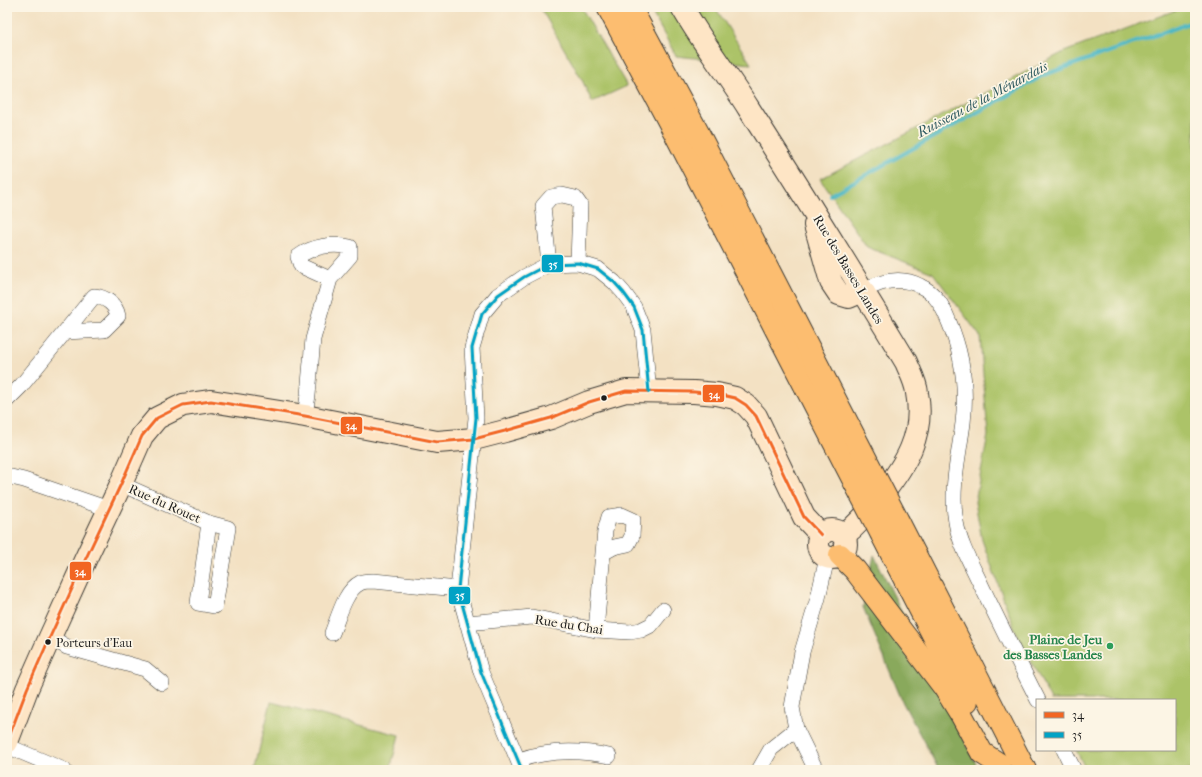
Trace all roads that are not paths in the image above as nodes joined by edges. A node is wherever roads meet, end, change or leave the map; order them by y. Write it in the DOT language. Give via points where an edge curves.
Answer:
graph roads {
  1 [pos="608,7"];
  2 [pos="630,7"];
  3 [pos="682,7"];
  4 [pos="549,264"];
  5 [pos="578,264"];
  6 [pos="330,279"];
  7 [pos="863,291"];
  8 [pos="65,332"];
  9 [pos="649,392"];
  10 [pos="7,400"];
  11 [pos="305,416"];
  12 [pos="474,439"];
  13 [pos="7,476"];
  14 [pos="864,477"];
  15 [pos="121,484"];
  16 [pos="109,509"];
  17 [pos="209,523"];
  18 [pos="890,529"];
  19 [pos="837,550"];
  20 [pos="603,553"];
  21 [pos="458,589"];
  22 [pos="663,610"];
  23 [pos="467,623"];
  24 [pos="596,630"];
  25 [pos="332,633"];
  26 [pos="50,637"];
  27 [pos="162,683"];
  28 [pos="1037,699"];
  29 [pos="796,729"];
  30 [pos="8,735"];
  31 [pos="1064,751"];
  32 [pos="609,756"];
  33 [pos="520,765"];
  34 [pos="1001,767"];
  35 [pos="64,770"];
  36 [pos="759,770"];
  37 [pos="816,770"];
  38 [pos="1025,770"];
  39 [pos="1074,770"];
  1 -- 14 [label="highway"];
  2 -- 14 [label="highway" via="704,145"];
  3 -- 7 [label="street, Rue des Basses Landes" via="808,201 831,282 840,294 849,297"];
  4 -- 5 [label="street"];
  4 -- 5 [label="street" via="543,206 551,197 562,195 575,198 580,205"];
  4 -- 12 [label="street" via="498,295 482,314 472,348 476,418"];
  5 -- 9 [label="street" via="598,269 619,287 634,307 643,330"];
  6 -- 11 [label="street" via="313,339"];
  7 -- 19 [label="street, Rue des Basses Landes" via="906,362 913,379 919,408 918,425 905,463"];
  7 -- 28 [label="street" via="883,282 913,282 936,297 945,311 958,345 963,367 965,398 953,500 956,522 964,548"];
  8 -- 10 [label="street"];
  9 -- 12 [label="street" via="626,391 551,418"];
  9 -- 19 [label="street" via="717,394 735,398 746,405 756,416 804,517 821,535 830,530 839,532"];
  11 -- 12 [label="street" via="438,442"];
  11 -- 15 [label="street" via="211,401 183,405 157,418 142,436"];
  12 -- 21 [label="street"];
  13 -- 16 [label="street"];
  14 -- 18 [label="highway, bridge"];
  15 -- 16 [label="street"];
  15 -- 17 [label="street, Rue du Rouet"];
  16 -- 26 [label="street"];
  17 -- 17 [label="street, Rue du Rouet" via="198,603 216,606 228,528"];
  18 -- 34 [label="highway"];
  18 -- 38 [label="highway"];
  19 -- 29 [label="street" via="818,598 802,652 792,707"];
  19 -- 34 [label="highway" via="944,687 982,753"];
  20 -- 24 [label="street"];
  21 -- 23 [label="street"];
  21 -- 25 [label="street" via="361,582 352,588"];
  22 -- 24 [label="street, Rue du Chai" via="651,625 641,630"];
  23 -- 24 [label="street, Rue du Chai" via="532,617"];
  23 -- 33 [label="street" via="481,672"];
  26 -- 27 [label="street" via="67,647 145,669"];
  26 -- 30 [label="street"];
  29 -- 36 [label="street" via="771,749"];
  29 -- 37 [label="street"];
  30 -- 35 [label="street"];
  31 -- 39 [label="street"];
  32 -- 33 [label="street" via="565,752 534,754"];
}
